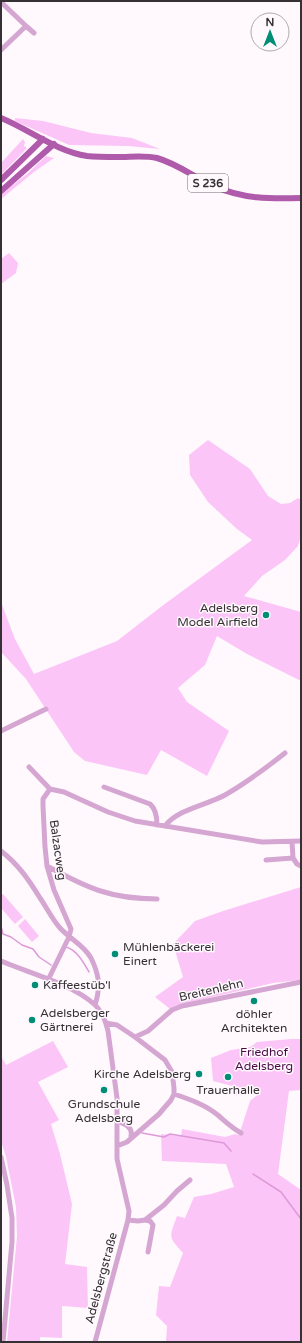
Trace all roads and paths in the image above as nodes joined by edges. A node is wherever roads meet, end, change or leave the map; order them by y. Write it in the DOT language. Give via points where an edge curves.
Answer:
graph roads {
  1 [pos="1,2"];
  2 [pos="26,26"];
  3 [pos="34,33"];
  4 [pos="1,50"];
  5 [pos="1,118"];
  6 [pos="42,139"];
  7 [pos="54,144"];
  8 [pos="1,180"];
  9 [pos="1,191"];
  10 [pos="301,198"];
  11 [pos="46,709"];
  12 [pos="1,731"];
  13 [pos="285,754"];
  14 [pos="29,766"];
  15 [pos="104,787"];
  16 [pos="50,789"];
  17 [pos="157,825"];
  18 [pos="165,826"];
  19 [pos="301,841"];
  20 [pos="292,842"];
  21 [pos="1,852"];
  22 [pos="292,858"];
  23 [pos="266,860"];
  24 [pos="48,866"];
  25 [pos="301,866"];
  26 [pos="157,898"];
  27 [pos="69,937"];
  28 [pos="1,961"];
  29 [pos="48,980"];
  30 [pos="301,982"];
  31 [pos="95,1005"];
  32 [pos="106,1022"];
  33 [pos="135,1037"];
  34 [pos="174,1094"];
  35 [pos="117,1121"];
  36 [pos="241,1133"];
  37 [pos="132,1136"];
  38 [pos="117,1146"];
  39 [pos="1,1157"];
  40 [pos="190,1180"];
  41 [pos="128,1220"];
  42 [pos="145,1220"];
  43 [pos="148,1252"];
  44 [pos="3,1311"];
  45 [pos="3,1342"];
  46 [pos="95,1342"];
  1 -- 2 [label="street"];
  2 -- 3 [label="street"];
  2 -- 4 [label="street"];
  5 -- 6 [label="main road, S 236"];
  6 -- 7 [label="main road, S 236"];
  6 -- 8 [label="main road"];
  7 -- 9 [label="main road"];
  7 -- 10 [label="main road, S 236" via="87,156 157,158 214,186 243,196 265,199"];
  11 -- 12 [label="street"];
  13 -- 18 [label="street" via="225,795 186,811"];
  14 -- 16 [label="street"];
  15 -- 17 [label="street" via="153,806"];
  16 -- 17 [label="street" via="64,792 123,817"];
  16 -- 24 [label="street, Balzacweg" via="43,799 42,806"];
  17 -- 18 [label="street"];
  18 -- 20 [label="street" via="262,842"];
  19 -- 20 [label="street"];
  20 -- 22 [label="street"];
  21 -- 27 [label="street" via="18,866 52,918"];
  22 -- 23 [label="street"];
  22 -- 25 [label="street"];
  24 -- 26 [label="street" via="83,885 106,893"];
  24 -- 27 [label="street, Balzacweg" via="54,890 70,926"];
  27 -- 29 [label="street"];
  27 -- 31 [label="street" via="87,952 96,970 99,985"];
  28 -- 29 [label="street, Adelsbergstraße"];
  29 -- 31 [label="street, Adelsbergstraße" via="84,996"];
  30 -- 33 [label="street, Breitenlehn" via="182,1006 172,1010 148,1031"];
  31 -- 32 [label="street, Adelsbergstraße"];
  32 -- 33 [label="street" via="117,1025"];
  32 -- 35 [label="street, Adelsbergstraße" via="117,1098"];
  33 -- 34 [label="street" via="167,1063 173,1080"];
  34 -- 36 [label="street" via="199,1103"];
  34 -- 37 [label="street" via="159,1114"];
  35 -- 37 [label="street" via="129,1128"];
  35 -- 38 [label="street, Adelsbergstraße"];
  37 -- 38 [label="street" via="127,1142"];
  38 -- 41 [label="street, Adelsbergstraße" via="117,1159 129,1211"];
  39 -- 44 [label="street" via="12,1218 12,1242"];
  40 -- 42 [label="street"];
  41 -- 42 [label="street, Adelsbergstraße"];
  41 -- 46 [label="street, Adelsbergstraße"];
  42 -- 43 [label="street" via="150,1220 153,1225"];
  44 -- 45 [label="street"];
}
